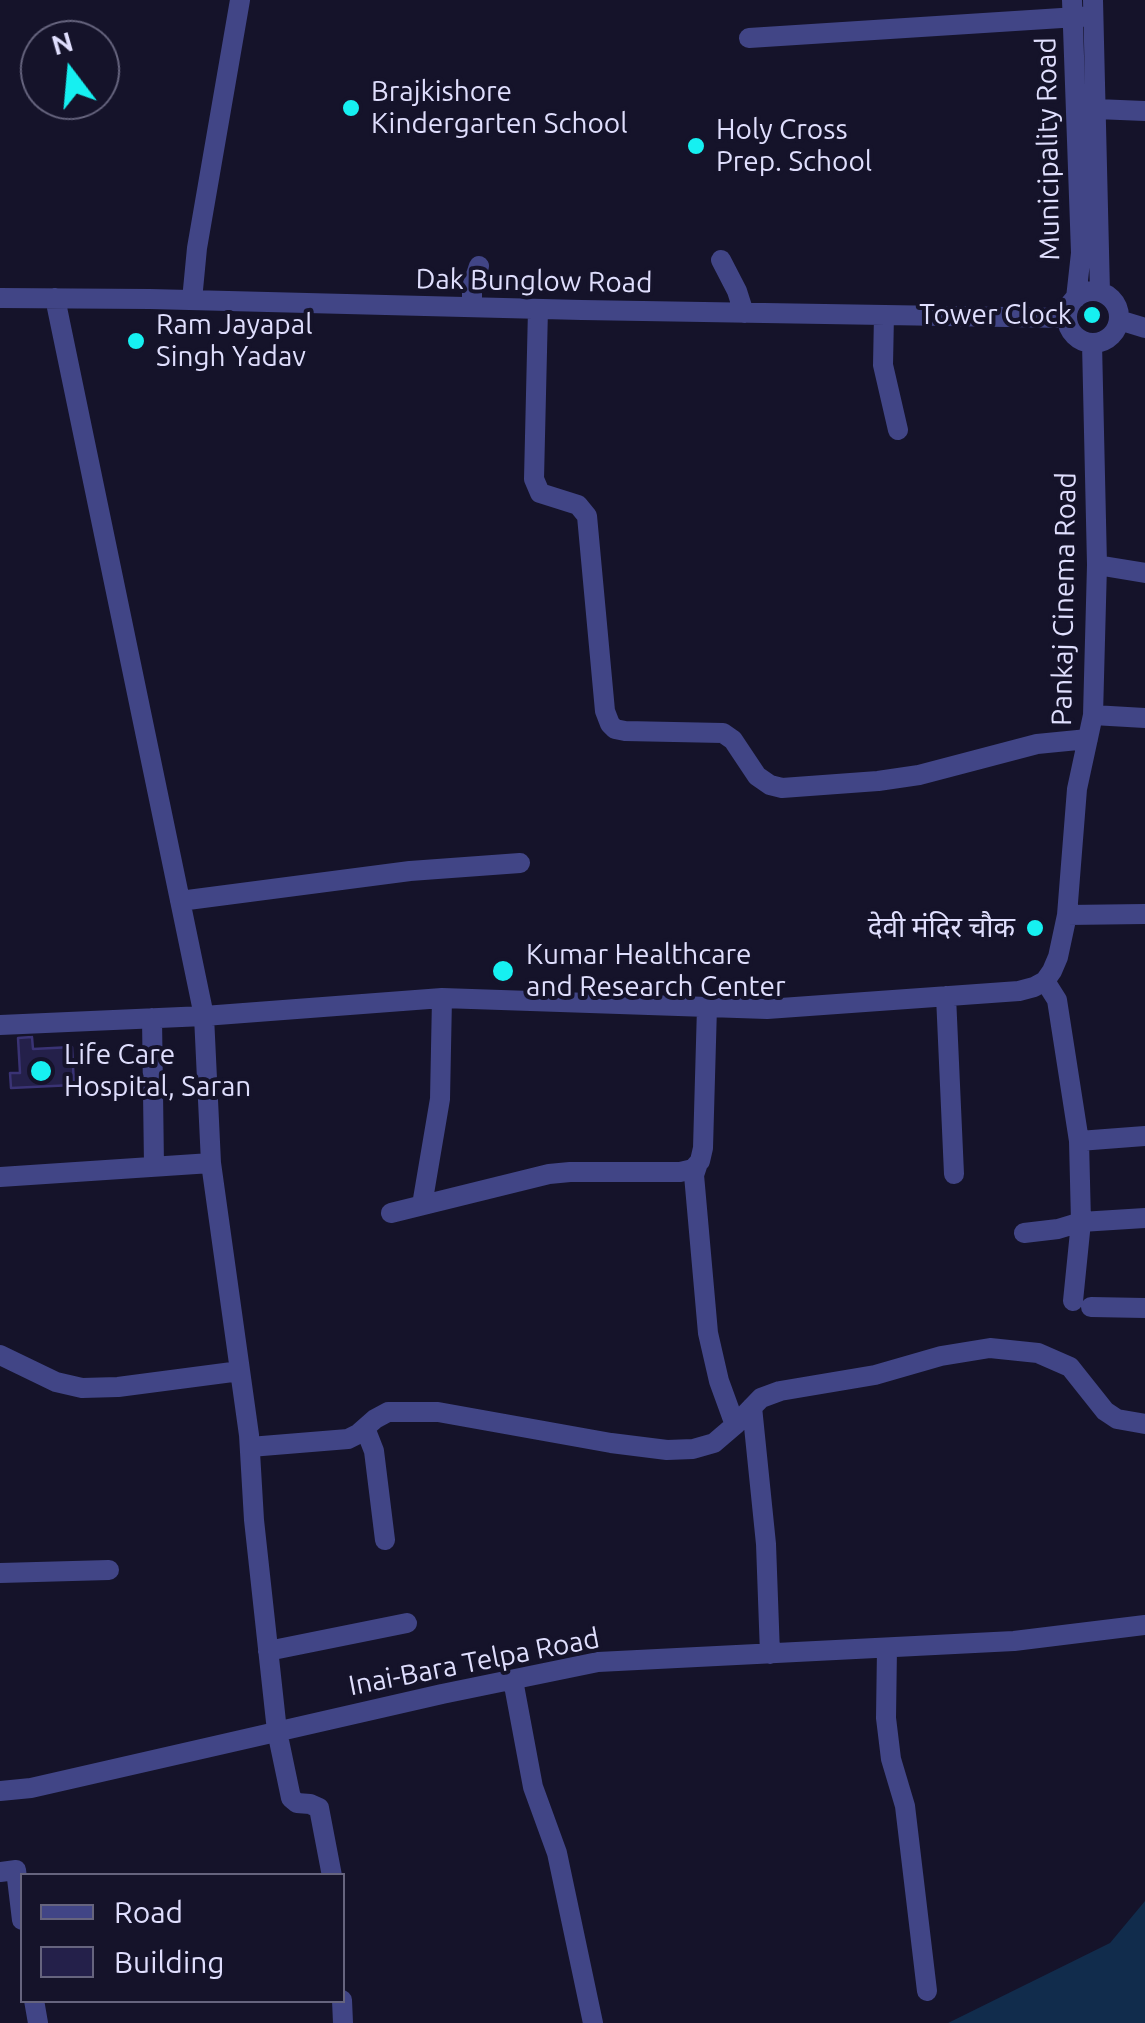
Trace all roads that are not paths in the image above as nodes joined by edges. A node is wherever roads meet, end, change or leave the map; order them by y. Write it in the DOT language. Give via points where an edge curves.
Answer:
graph roads {
  1 [pos="240,0"];
  2 [pos="1083,8"];
  3 [pos="750,38"];
  4 [pos="1085,69"];
  5 [pos="1096,109"];
  6 [pos="1145,111"];
  7 [pos="1087,139"];
  8 [pos="721,260"];
  9 [pos="478,266"];
  10 [pos="1100,292"];
  11 [pos="0,298"];
  12 [pos="56,298"];
  13 [pos="1076,298"];
  14 [pos="192,300"];
  15 [pos="472,307"];
  16 [pos="538,309"];
  17 [pos="744,313"];
  18 [pos="884,315"];
  19 [pos="1067,318"];
  20 [pos="1119,320"];
  21 [pos="1145,328"];
  22 [pos="1092,343"];
  23 [pos="898,430"];
  24 [pos="1097,565"];
  25 [pos="1145,573"];
  26 [pos="1094,715"];
  27 [pos="1145,718"];
  28 [pos="1088,739"];
  29 [pos="520,863"];
  30 [pos="180,900"];
  31 [pos="1145,914"];
  32 [pos="1066,915"];
  33 [pos="1044,980"];
  34 [pos="946,996"];
  35 [pos="442,998"];
  36 [pos="707,1007"];
  37 [pos="204,1016"];
  38 [pos="152,1018"];
  39 [pos="0,1025"];
  40 [pos="1145,1136"];
  41 [pos="1080,1141"];
  42 [pos="211,1162"];
  43 [pos="154,1166"];
  44 [pos="697,1166"];
  45 [pos="954,1174"];
  46 [pos="0,1177"];
  47 [pos="422,1205"];
  48 [pos="391,1213"];
  49 [pos="1145,1218"];
  50 [pos="1081,1222"];
  51 [pos="1024,1234"];
  52 [pos="1145,1308"];
  53 [pos="0,1354"];
  54 [pos="240,1371"];
  55 [pos="752,1407"];
  56 [pos="1145,1424"];
  57 [pos="735,1425"];
  58 [pos="365,1428"];
  59 [pos="250,1447"];
  60 [pos="385,1540"];
  61 [pos="109,1570"];
  62 [pos="0,1573"];
  63 [pos="407,1623"];
  64 [pos="1145,1624"];
  65 [pos="887,1648"];
  66 [pos="268,1651"];
  67 [pos="770,1654"];
  68 [pos="513,1680"];
  69 [pos="277,1731"];
  70 [pos="0,1791"];
  71 [pos="0,1872"];
  72 [pos="331,1873"];
  73 [pos="20,1903"];
  74 [pos="927,1992"];
  75 [pos="593,2023"];
  1 -- 14 [label="street"];
  2 -- 3 [label="street"];
  2 -- 4 [label="street"];
  4 -- 5 [label="street"];
  4 -- 7 [label="street, Municipality Road"];
  5 -- 6 [label="street"];
  5 -- 7 [label="street"];
  7 -- 10 [label="street"];
  7 -- 13 [label="street, Municipality Road"];
  8 -- 17 [label="street"];
  9 -- 15 [label="street"];
  10 -- 13 [label="street"];
  10 -- 20 [label="street" via="1115,304"];
  11 -- 12 [label="street, Dak Bunglow Road"];
  12 -- 14 [label="street, Dak Bunglow Road"];
  12 -- 30 [label="street"];
  13 -- 19 [label="street"];
  14 -- 15 [label="street, Dak Bunglow Road"];
  15 -- 16 [label="street, Dak Bunglow Road"];
  16 -- 17 [label="street, Dak Bunglow Road"];
  16 -- 28 [label="street" via="534,478 540,493 578,505 587,516 610,724 625,732 723,733 757,776 782,788 919,775 1037,744"];
  17 -- 18 [label="street, Dak Bunglow Road"];
  18 -- 19 [label="street, Dak Bunglow Road"];
  18 -- 23 [label="street" via="883,364"];
  19 -- 22 [label="street" via="1072,333"];
  20 -- 21 [label="street"];
  20 -- 22 [label="street" via="1113,334"];
  22 -- 24 [label="street, Pankaj Cinema Road"];
  24 -- 25 [label="street"];
  24 -- 26 [label="street, Pankaj Cinema Road"];
  26 -- 27 [label="street"];
  26 -- 28 [label="street, Pankaj Cinema Road"];
  28 -- 32 [label="street, Pankaj Cinema Road"];
  29 -- 30 [label="street"];
  30 -- 37 [label="street"];
  31 -- 32 [label="street"];
  32 -- 33 [label="street, Pankaj Cinema Road" via="1058,957"];
  33 -- 34 [label="street" via="1020,991"];
  33 -- 41 [label="street" via="1057,1000"];
  34 -- 36 [label="street" via="767,1010"];
  34 -- 45 [label="street"];
  35 -- 36 [label="street"];
  35 -- 37 [label="street"];
  35 -- 47 [label="street" via="440,1100"];
  36 -- 44 [label="street"];
  37 -- 38 [label="street"];
  37 -- 42 [label="street"];
  38 -- 39 [label="street"];
  38 -- 43 [label="street"];
  40 -- 41 [label="street"];
  41 -- 50 [label="street"];
  42 -- 43 [label="street"];
  42 -- 54 [label="street"];
  43 -- 46 [label="street"];
  44 -- 47 [label="street" via="680,1172 549,1174"];
  44 -- 57 [label="street" via="708,1333"];
  47 -- 48 [label="street"];
  49 -- 50 [label="street"];
  50 -- 51 [label="street"];
  50 -- 52 [label="street" via="1082,1304"];
  53 -- 54 [label="street" via="82,1388"];
  54 -- 59 [label="street"];
  55 -- 56 [label="street" via="780,1390 990,1348 1038,1353 1070,1367 1105,1412"];
  55 -- 57 [label="street"];
  55 -- 67 [label="street"];
  57 -- 58 [label="street" via="714,1443 667,1450 438,1412 388,1412"];
  58 -- 59 [label="street" via="348,1439"];
  58 -- 60 [label="street"];
  59 -- 66 [label="street"];
  61 -- 62 [label="street"];
  63 -- 66 [label="street"];
  64 -- 65 [label="street, Inai-Bara Telpa Road"];
  65 -- 67 [label="street, Inai-Bara Telpa Road"];
  65 -- 74 [label="street" via="888,1732 905,1806"];
  66 -- 69 [label="street"];
  67 -- 68 [label="street, Inai-Bara Telpa Road" via="598,1662"];
  68 -- 69 [label="street, Inai-Bara Telpa Road"];
  68 -- 75 [label="street"];
  69 -- 70 [label="street, Inai-Bara Telpa Road"];
  69 -- 72 [label="street" via="291,1798 320,1811"];
  71 -- 73 [label="street" via="16,1870"];
}
